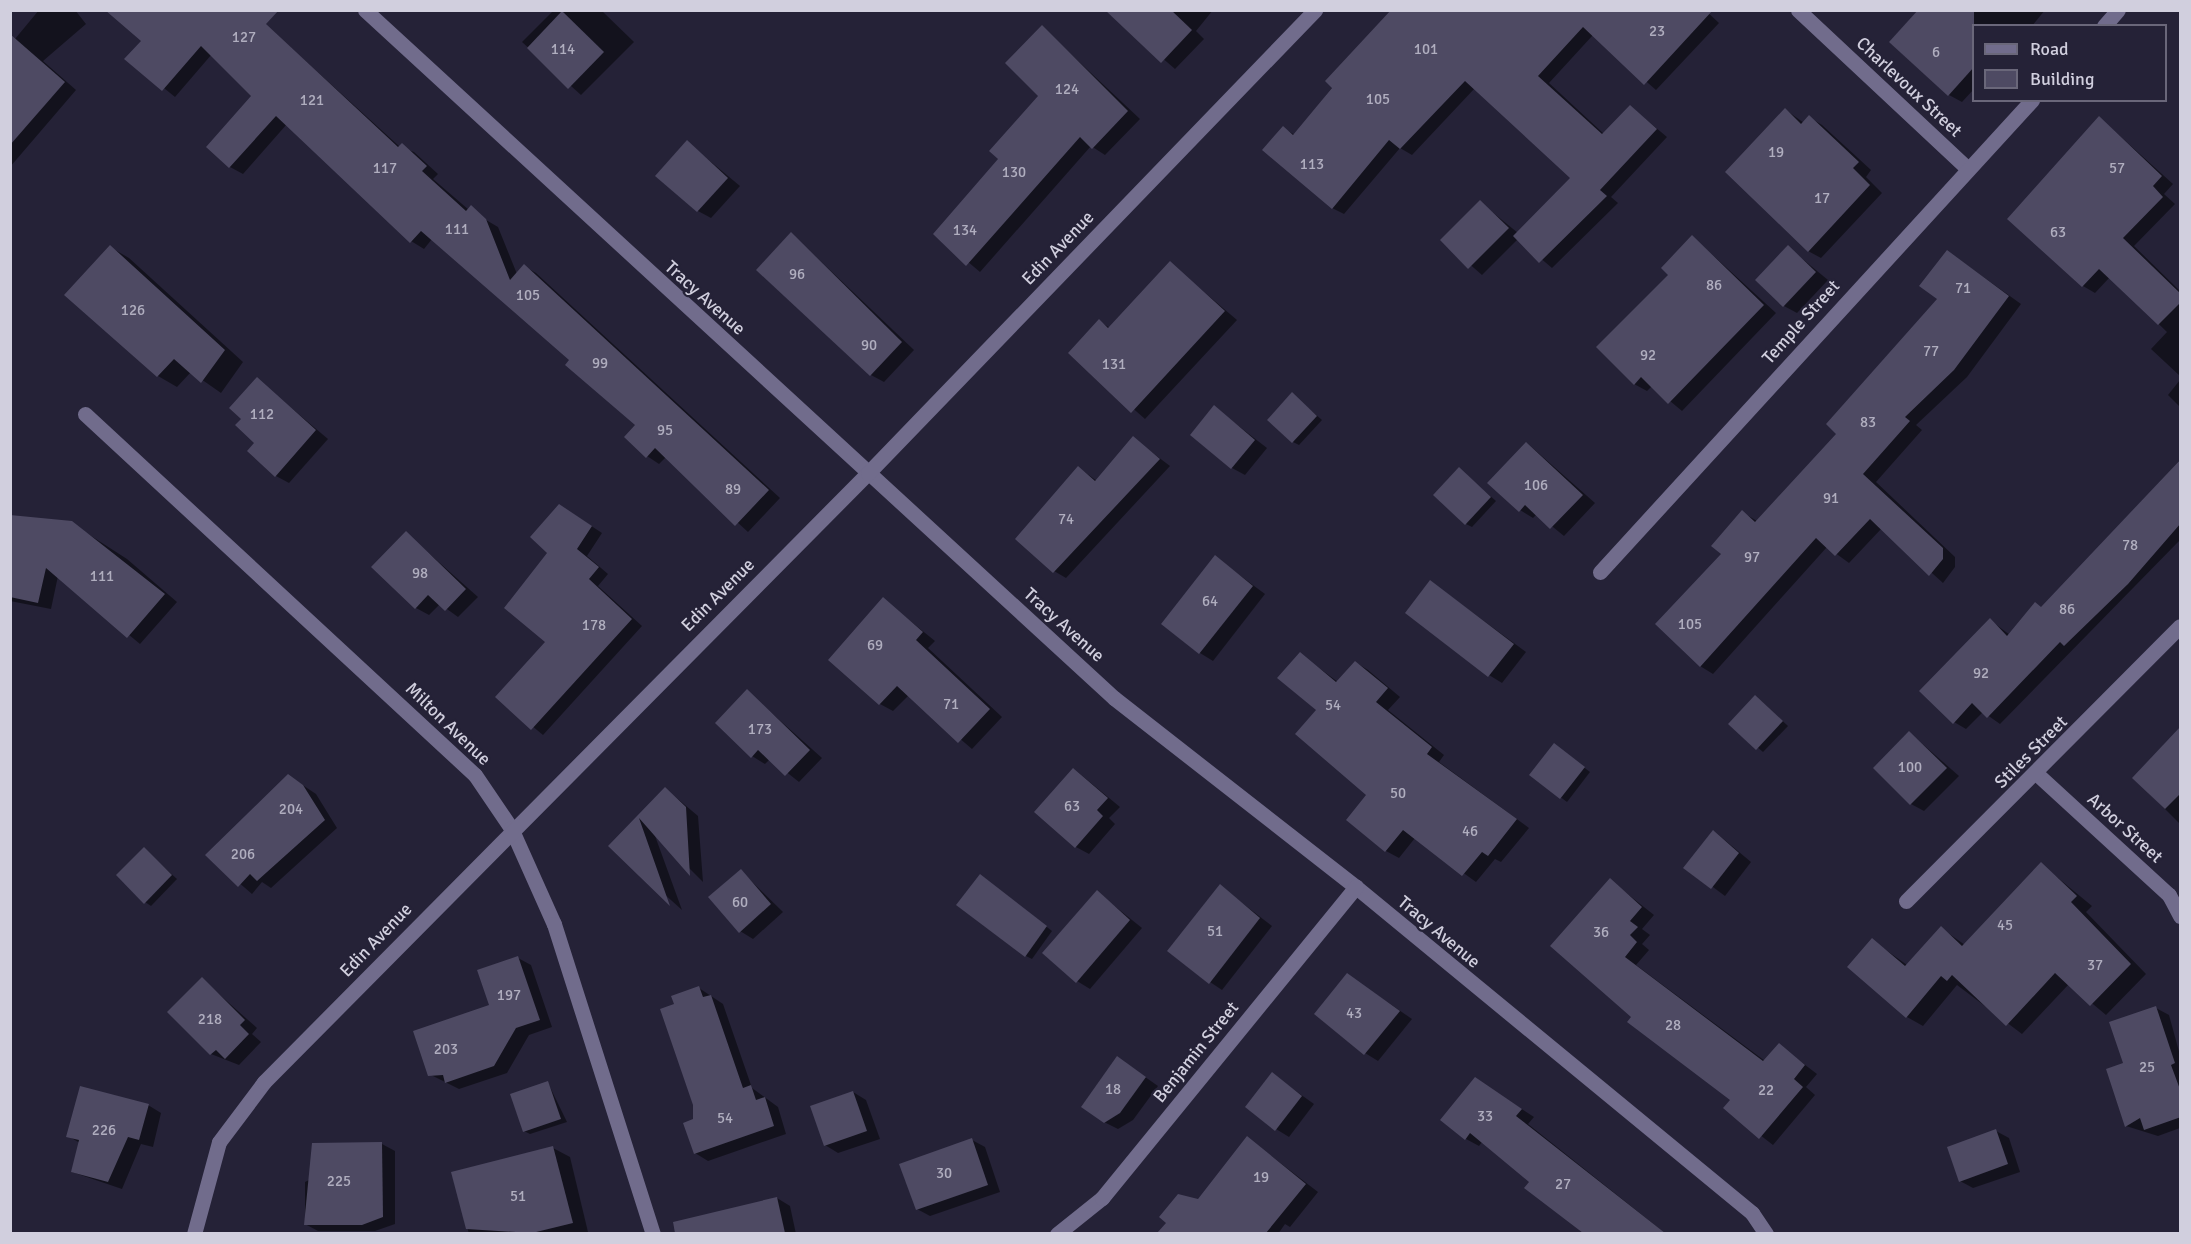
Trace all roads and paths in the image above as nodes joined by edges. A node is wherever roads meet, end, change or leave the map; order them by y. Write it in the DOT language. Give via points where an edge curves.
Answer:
graph roads {
  1 [pos="364,10"];
  2 [pos="1316,10"];
  3 [pos="1798,10"];
  4 [pos="2118,10"];
  5 [pos="2106,24"];
  6 [pos="2030,102"];
  7 [pos="1966,168"];
  8 [pos="85,414"];
  9 [pos="868,473"];
  10 [pos="1600,572"];
  11 [pos="2181,626"];
  12 [pos="2037,774"];
  13 [pos="511,828"];
  14 [pos="1356,887"];
  15 [pos="1906,901"];
  16 [pos="2181,916"];
  17 [pos="194,1233"];
  18 [pos="653,1233"];
  19 [pos="1057,1233"];
  20 [pos="1766,1233"];
  1 -- 9 [label="street, Tracy Avenue"];
  2 -- 9 [label="street, Edin Avenue"];
  3 -- 7 [label="street, Charlevoux Street"];
  4 -- 5 [label="street"];
  6 -- 7 [label="street, Temple Street"];
  7 -- 10 [label="street, Temple Street"];
  8 -- 13 [label="street, Milton Avenue" via="475,775"];
  9 -- 13 [label="street, Edin Avenue"];
  9 -- 14 [label="street, Tracy Avenue" via="1114,698"];
  11 -- 12 [label="street, Stiles Street"];
  12 -- 15 [label="street, Stiles Street"];
  12 -- 16 [label="street, Arbor Street" via="2169,895"];
  13 -- 17 [label="street, Edin Avenue" via="264,1082 219,1142"];
  13 -- 18 [label="street, Milton Avenue" via="554,924"];
  14 -- 19 [label="street, Benjamin Street" via="1102,1198"];
  14 -- 20 [label="street, Tracy Avenue" via="1752,1213"];
}
